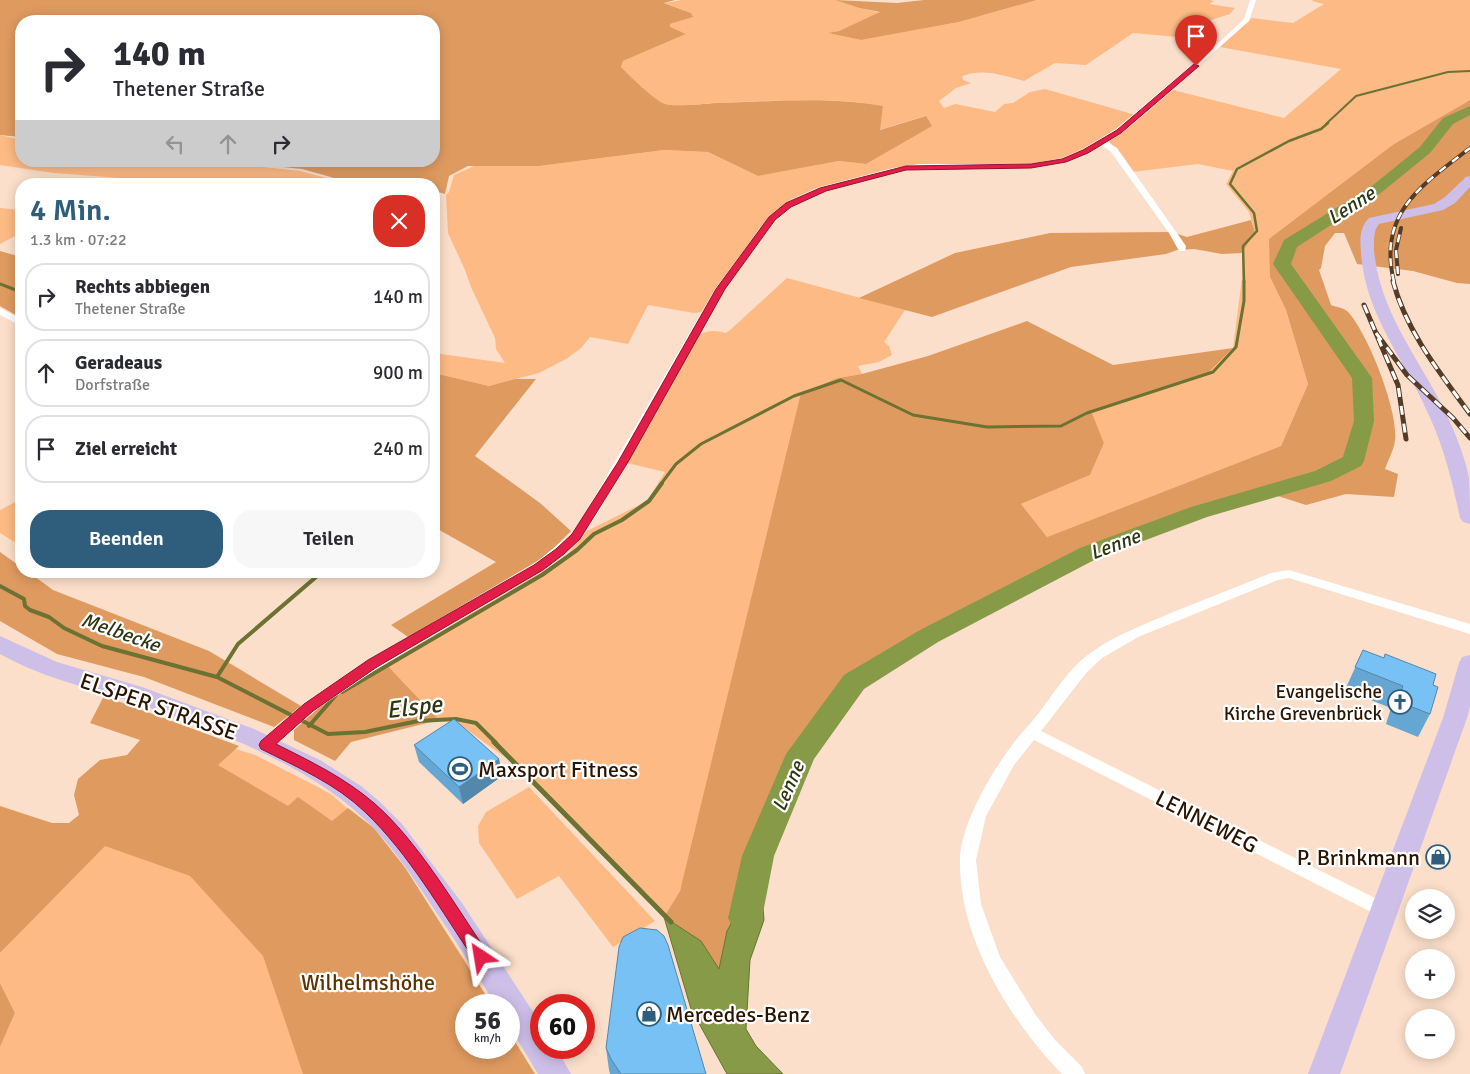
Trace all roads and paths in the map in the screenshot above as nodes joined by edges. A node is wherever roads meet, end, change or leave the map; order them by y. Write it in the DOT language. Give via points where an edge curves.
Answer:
graph roads {
  1 [pos="1254,0"];
  2 [pos="1102,142"];
  3 [pos="1470,180"];
  4 [pos="1182,250"];
  5 [pos="0,311"];
  6 [pos="15,320"];
  7 [pos="1470,518"];
  8 [pos="1470,629"];
  9 [pos="0,644"];
  10 [pos="1470,663"];
  11 [pos="1031,732"];
  12 [pos="275,738"];
  13 [pos="1383,910"];
  14 [pos="555,1074"];
  15 [pos="1075,1074"];
  16 [pos="1324,1074"];
  1 -- 2 [label="street" via="1247,20 1134,119"];
  2 -- 4 [label="street" via="1114,150 1173,232"];
  2 -- 12 [label="street" via="1064,160 1046,164 920,166 893,170 818,191 789,205 772,219 720,289 623,462 576,536 538,567 373,664 309,707"];
  3 -- 7 [label="main road" via="1438,207 1374,221 1368,227 1366,243 1375,297 1430,397 1448,438"];
  5 -- 6 [label="street"];
  8 -- 11 [label="street" via="1305,578 1289,574 1276,576 1114,644 1082,668"];
  9 -- 12 [label="main road, ELSPER STRASSE" via="59,671 201,718"];
  10 -- 13 [label="main road" via="1455,718"];
  11 -- 13 [label="street, LENNEWEG"];
  11 -- 15 [label="street" via="1008,761 978,814 968,860 972,904 992,961 1048,1046"];
  12 -- 14 [label="main road, ELSPER STRASSE" via="370,808 390,828 462,927"];
  13 -- 16 [label="main road"];
}
